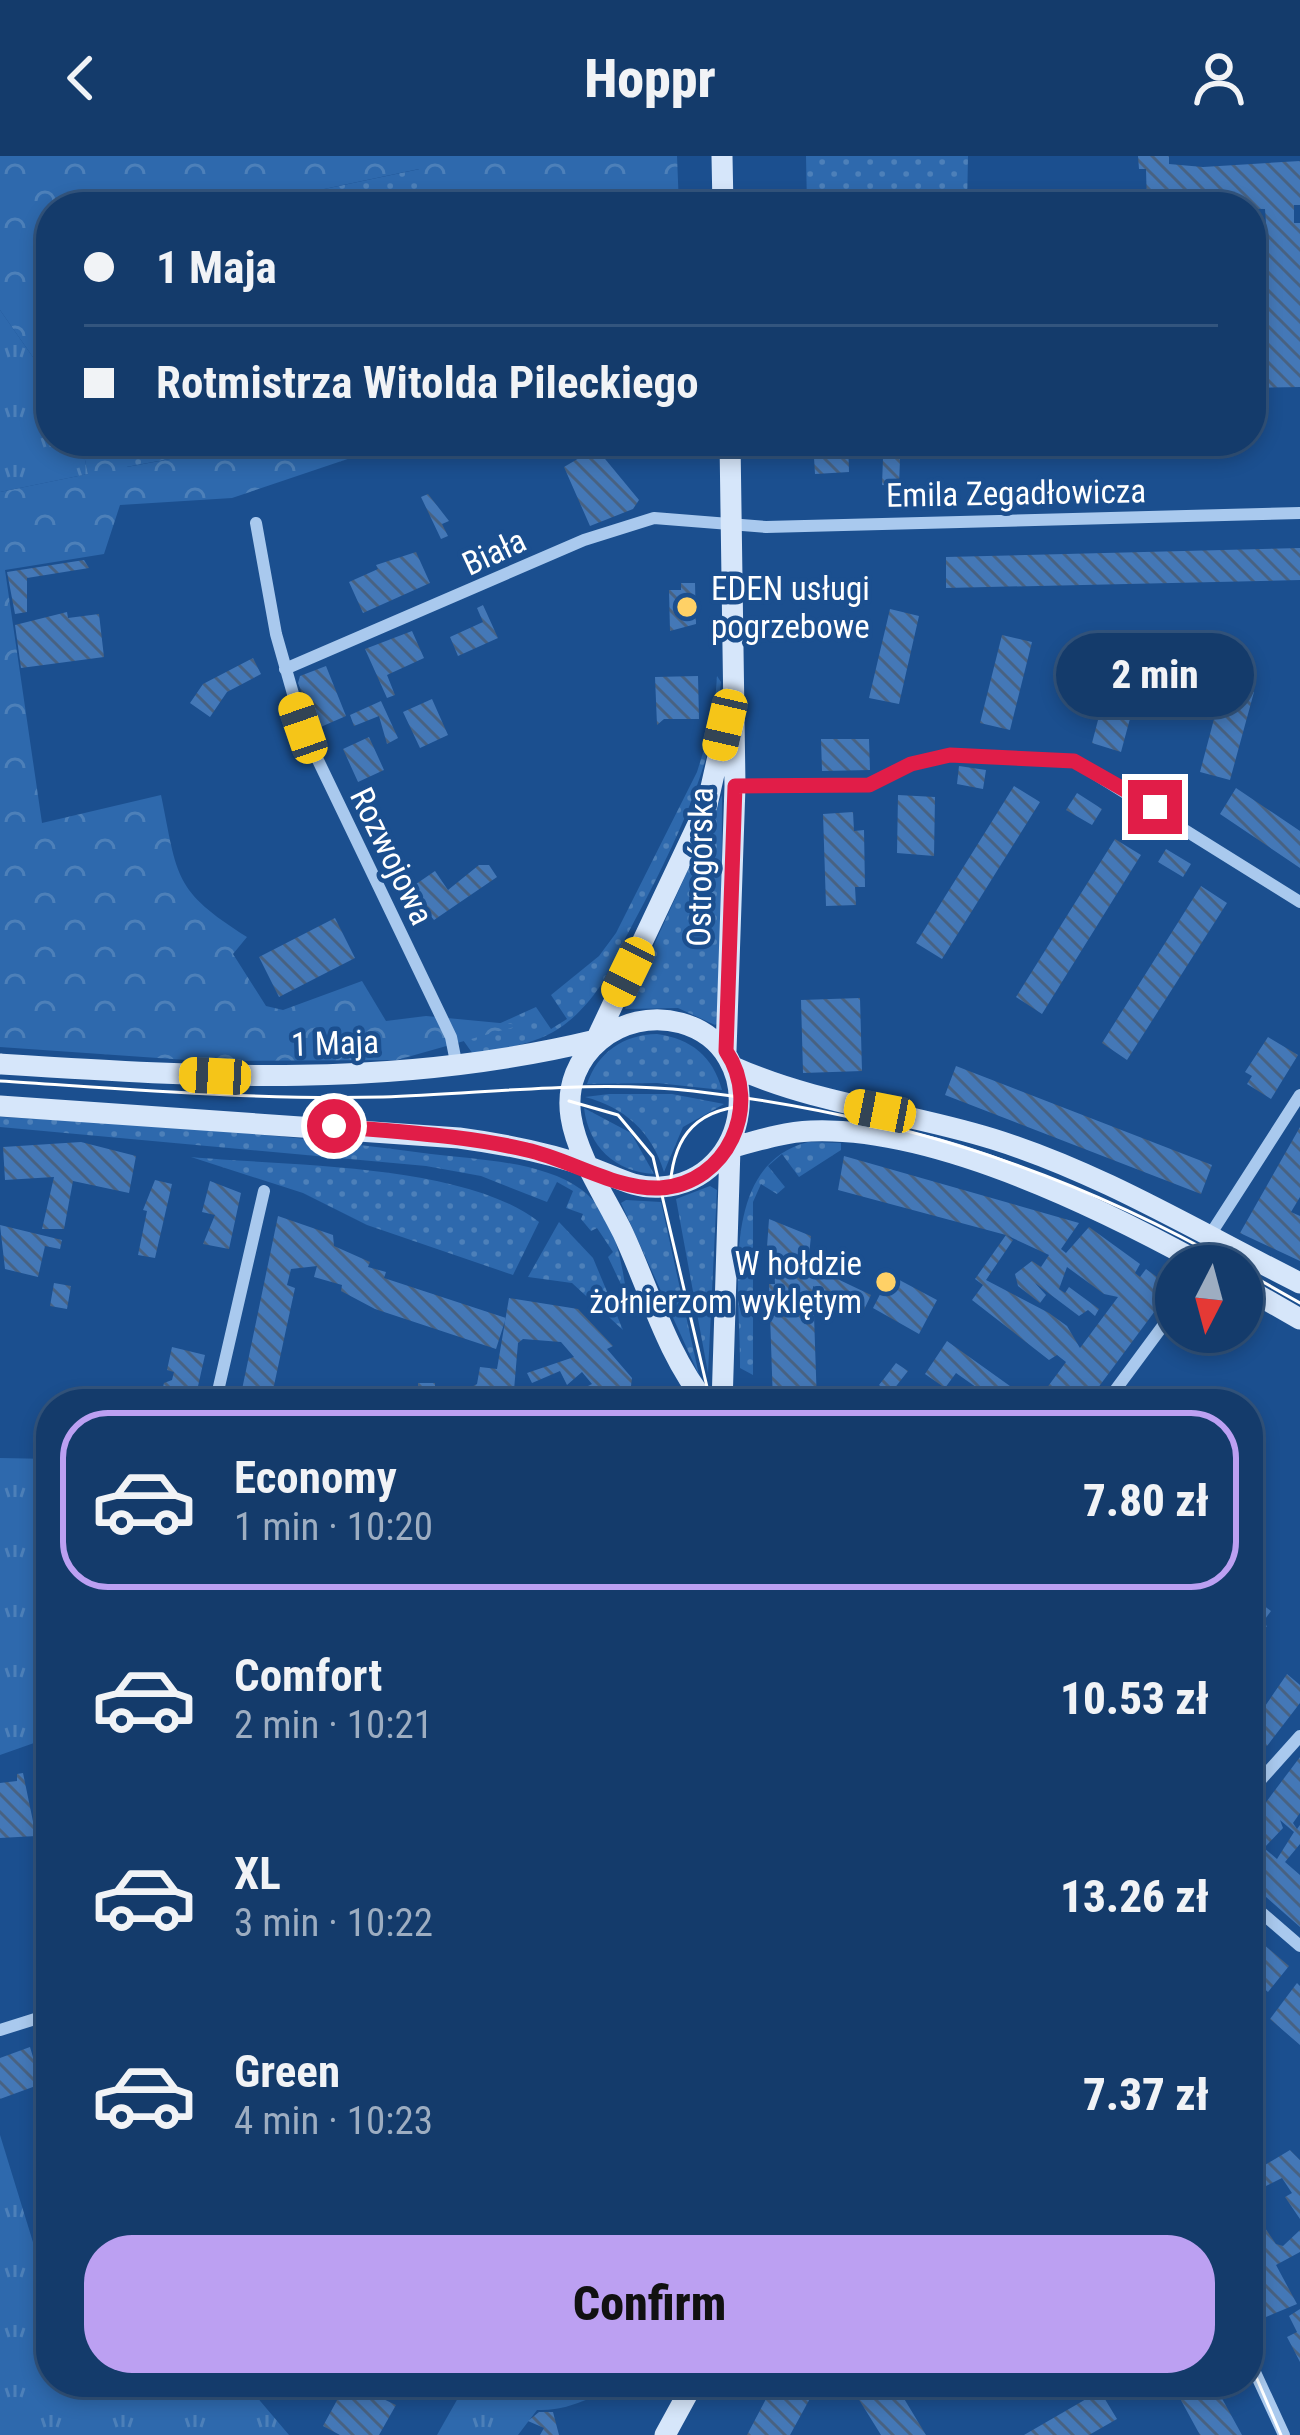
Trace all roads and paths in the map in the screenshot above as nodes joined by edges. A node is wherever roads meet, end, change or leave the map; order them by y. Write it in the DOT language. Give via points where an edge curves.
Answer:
graph roads {
  1 [pos="722,156"];
  2 [pos="723,192"];
  3 [pos="731,456"];
  4 [pos="1300,513"];
  5 [pos="256,524"];
  6 [pos="733,525"];
  7 [pos="285,669"];
  8 [pos="735,685"];
  9 [pos="735,786"];
  10 [pos="1300,902"];
  11 [pos="596,1040"];
  12 [pos="731,1059"];
  13 [pos="5,1064"];
  14 [pos="458,1069"];
  15 [pos="1300,1095"];
  16 [pos="5,1106"];
  17 [pos="730,1148"];
  18 [pos="592,1168"];
  19 [pos="264,1191"];
  20 [pos="1210,1234"];
  21 [pos="1163,1245"];
  22 [pos="1300,1283"];
  23 [pos="1263,1298"];
  24 [pos="1300,1319"];
  25 [pos="1155,1336"];
  26 [pos="218,1389"];
  27 [pos="697,1389"];
  28 [pos="722,1389"];
  29 [pos="1116,1389"];
  30 [pos="1300,1736"];
  31 [pos="1263,1777"];
  32 [pos="1263,1914"];
  33 [pos="1300,1946"];
  34 [pos="36,2019"];
  35 [pos="0,2030"];
  36 [pos="1263,2390"];
  37 [pos="686,2397"];
  38 [pos="665,2435"];
  39 [pos="1284,2435"];
  1 -- 2 [label="main road"];
  3 -- 6 [label="main road, Ostrogórska"];
  4 -- 6 [label="street, Emila Zegadłowicza"];
  5 -- 7 [label="street, Rozwojowa"];
  6 -- 7 [label="street, Biała" via="665,518 624,524"];
  6 -- 8 [label="main road, Ostrogórska"];
  7 -- 14 [label="street, Rozwojowa" via="323,775 451,1036"];
  8 -- 9 [label="main road, Ostrogórska"];
  8 -- 11 [label="main road, Ostrogórska" via="707,805"];
  9 -- 10 [label="street" via="869,785 950,755 1074,761"];
  9 -- 12 [label="main road, Ostrogórska"];
  11 -- 12 [label="main road" via="661,1020 697,1029"];
  11 -- 14 [label="main road, 1 Maja"];
  11 -- 18 [label="main road" via="569,1101"];
  12 -- 17 [label="main road" via="738,1115"];
  12 -- 20 [label="main road" via="790,1090 1024,1149"];
  13 -- 14 [label="main road, 1 Maja" via="311,1078"];
  15 -- 20 [label="street"];
  16 -- 18 [label="main road" via="459,1138"];
  17 -- 18 [label="main road" via="676,1186 644,1188"];
  17 -- 21 [label="main road" via="808,1131 924,1149 1067,1195"];
  17 -- 28 [label="main road"];
  18 -- 27 [label="main road" via="670,1346"];
  19 -- 26 [label="street"];
  20 -- 22 [label="main road"];
  23 -- 24 [label="main road"];
  25 -- 29 [label="street"];
  30 -- 31 [label="street"];
  32 -- 33 [label="street"];
  34 -- 35 [label="street"];
  36 -- 39 [label="street"];
  37 -- 38 [label="main road"];
}
